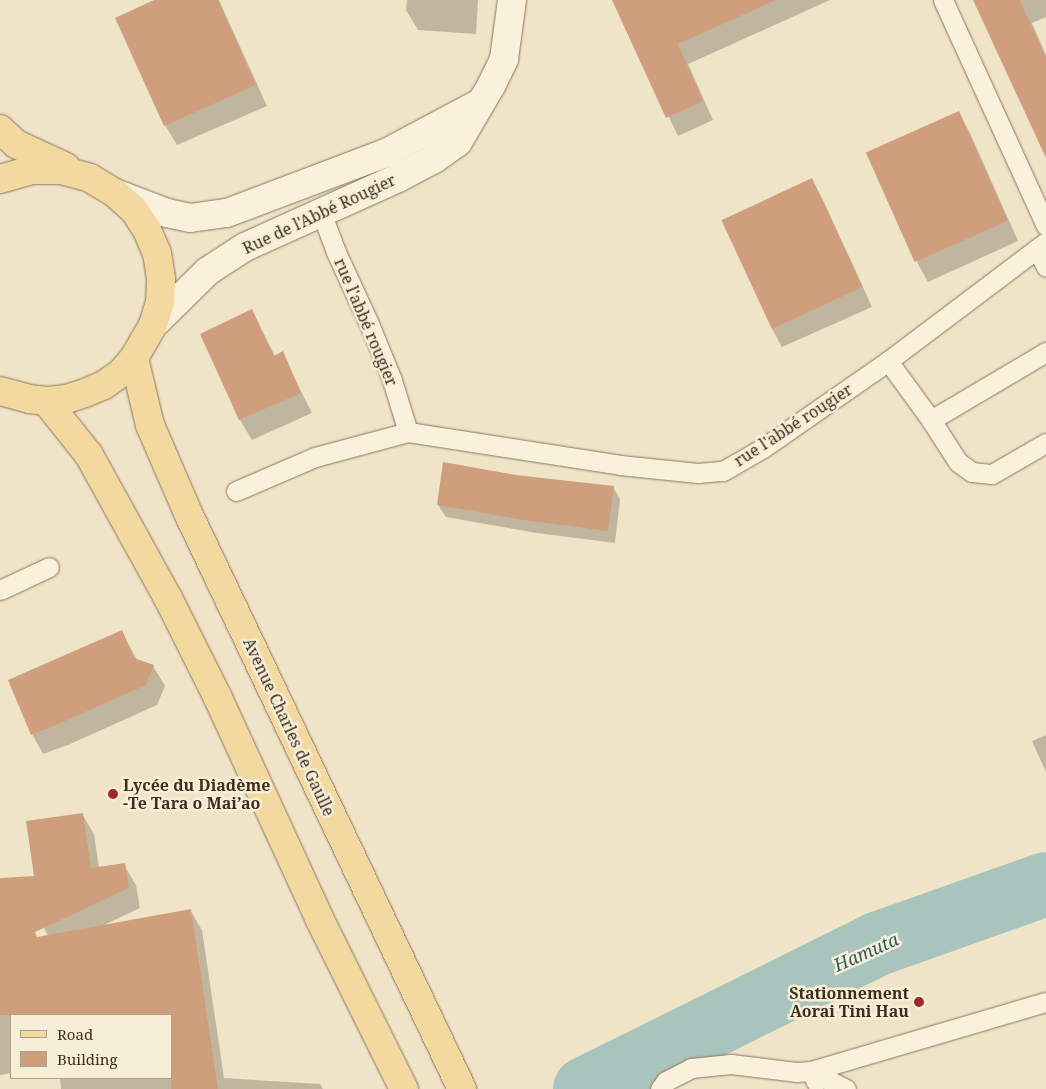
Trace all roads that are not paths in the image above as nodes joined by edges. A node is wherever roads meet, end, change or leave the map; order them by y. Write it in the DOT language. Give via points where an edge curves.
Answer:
graph roads {
  1 [pos="512,0"];
  2 [pos="943,0"];
  3 [pos="480,103"];
  4 [pos="0,129"];
  5 [pos="90,178"];
  6 [pos="0,179"];
  7 [pos="115,193"];
  8 [pos="321,212"];
  9 [pos="1046,226"];
  10 [pos="1042,246"];
  11 [pos="1046,267"];
  12 [pos="153,325"];
  13 [pos="1046,352"];
  14 [pos="134,358"];
  15 [pos="888,361"];
  16 [pos="0,391"];
  17 [pos="46,400"];
  18 [pos="931,420"];
  19 [pos="408,432"];
  20 [pos="1046,443"];
  21 [pos="236,491"];
  22 [pos="50,567"];
  23 [pos="0,590"];
  24 [pos="1046,1002"];
  25 [pos="811,1071"];
  26 [pos="404,1089"];
  27 [pos="462,1089"];
  28 [pos="660,1089"];
  29 [pos="818,1089"];
  30 [pos="846,1089"];
  1 -- 3 [label="main road, Rue de l'Abbé Rougier" via="504,59"];
  2 -- 9 [label="lane"];
  3 -- 7 [label="main road, Rue de l'Abbé Rougier" via="386,153 227,213 190,218 167,213"];
  3 -- 8 [label="main road, Rue de l'Abbé Rougier" via="458,142 434,159"];
  4 -- 5 [label="main road" via="16,144"];
  5 -- 6 [label="main road" via="46,169"];
  5 -- 7 [label="main road"];
  7 -- 12 [label="main road" via="134,210 157,253 160,302"];
  8 -- 12 [label="main road, Rue de l'Abbé Rougier" via="244,247 208,271"];
  8 -- 19 [label="lane, rue l'abbé rougier" via="392,380"];
  10 -- 11 [label="lane"];
  10 -- 15 [label="lane, rue l'abbé rougier"];
  12 -- 14 [label="main road"];
  13 -- 18 [label="lane"];
  14 -- 17 [label="main road" via="121,373 92,390 66,399"];
  14 -- 27 [label="main road, Avenue Charles de Gaulle" via="150,425 188,513"];
  15 -- 18 [label="lane"];
  15 -- 19 [label="lane, rue l'abbé rougier" via="764,448 723,470 698,472 620,465"];
  16 -- 17 [label="main road" via="30,400"];
  17 -- 26 [label="main road" via="90,455 168,598"];
  18 -- 20 [label="lane" via="958,462 972,472 992,474"];
  19 -- 21 [label="lane, rue l'abbé rougier" via="316,457"];
  22 -- 23 [label="lane"];
  24 -- 25 [label="lane"];
  25 -- 28 [label="lane" via="731,1064 691,1068 666,1080"];
  25 -- 29 [label="lane"];
  25 -- 30 [label="lane"];
}
